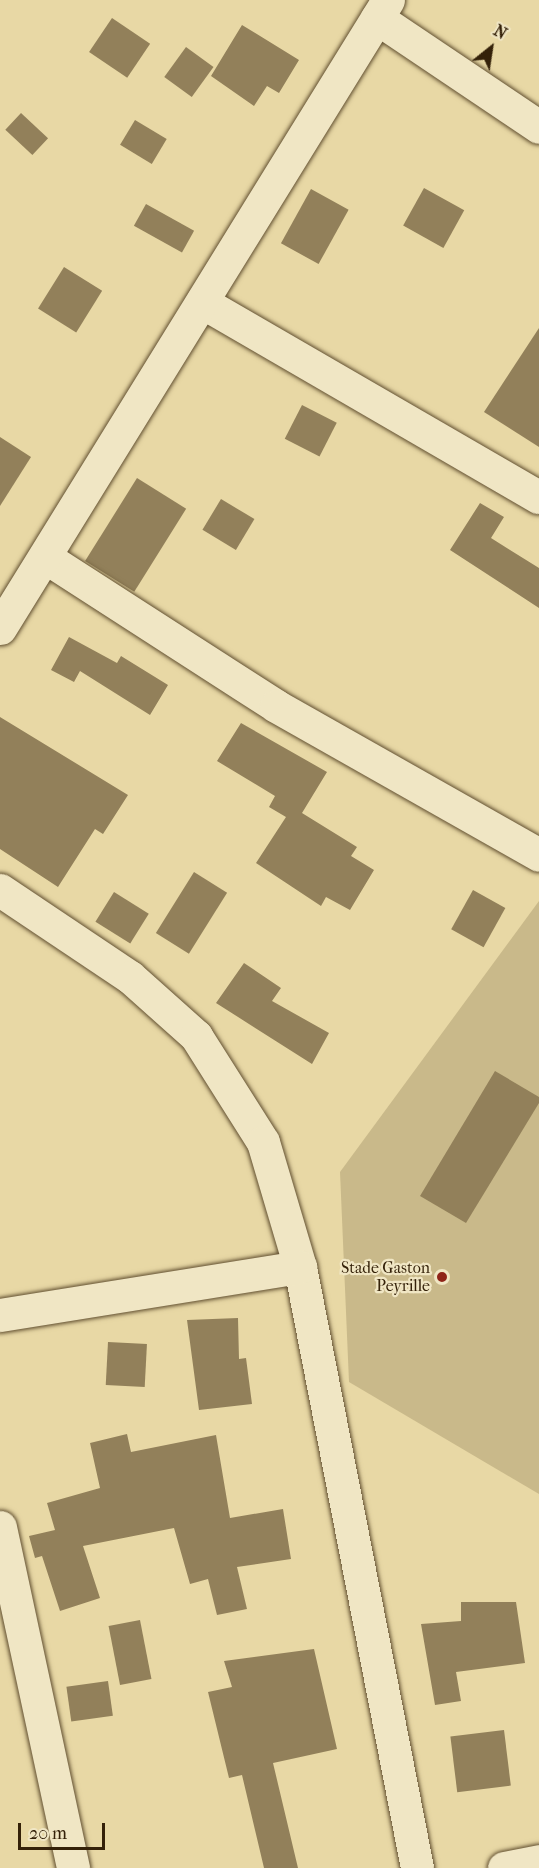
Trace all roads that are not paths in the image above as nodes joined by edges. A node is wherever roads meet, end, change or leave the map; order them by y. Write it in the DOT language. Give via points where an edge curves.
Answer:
graph roads {
  1 [pos="382,9"];
  2 [pos="539,127"];
  3 [pos="202,302"];
  4 [pos="539,497"];
  5 [pos="45,557"];
  6 [pos="0,628"];
  7 [pos="539,855"];
  8 [pos="0,890"];
  9 [pos="300,1267"];
  10 [pos="0,1315"];
  11 [pos="0,1527"];
  12 [pos="539,1861"];
  13 [pos="73,1868"];
  14 [pos="417,1868"];
  15 [pos="504,1868"];
  1 -- 2 [label="street"];
  1 -- 3 [label="street"];
  3 -- 4 [label="street"];
  3 -- 5 [label="street"];
  5 -- 6 [label="street"];
  5 -- 7 [label="street" via="276,706"];
  8 -- 9 [label="street" via="130,977 196,1036 263,1142"];
  9 -- 10 [label="street"];
  9 -- 14 [label="street"];
  11 -- 13 [label="street"];
  12 -- 15 [label="street"];
}
